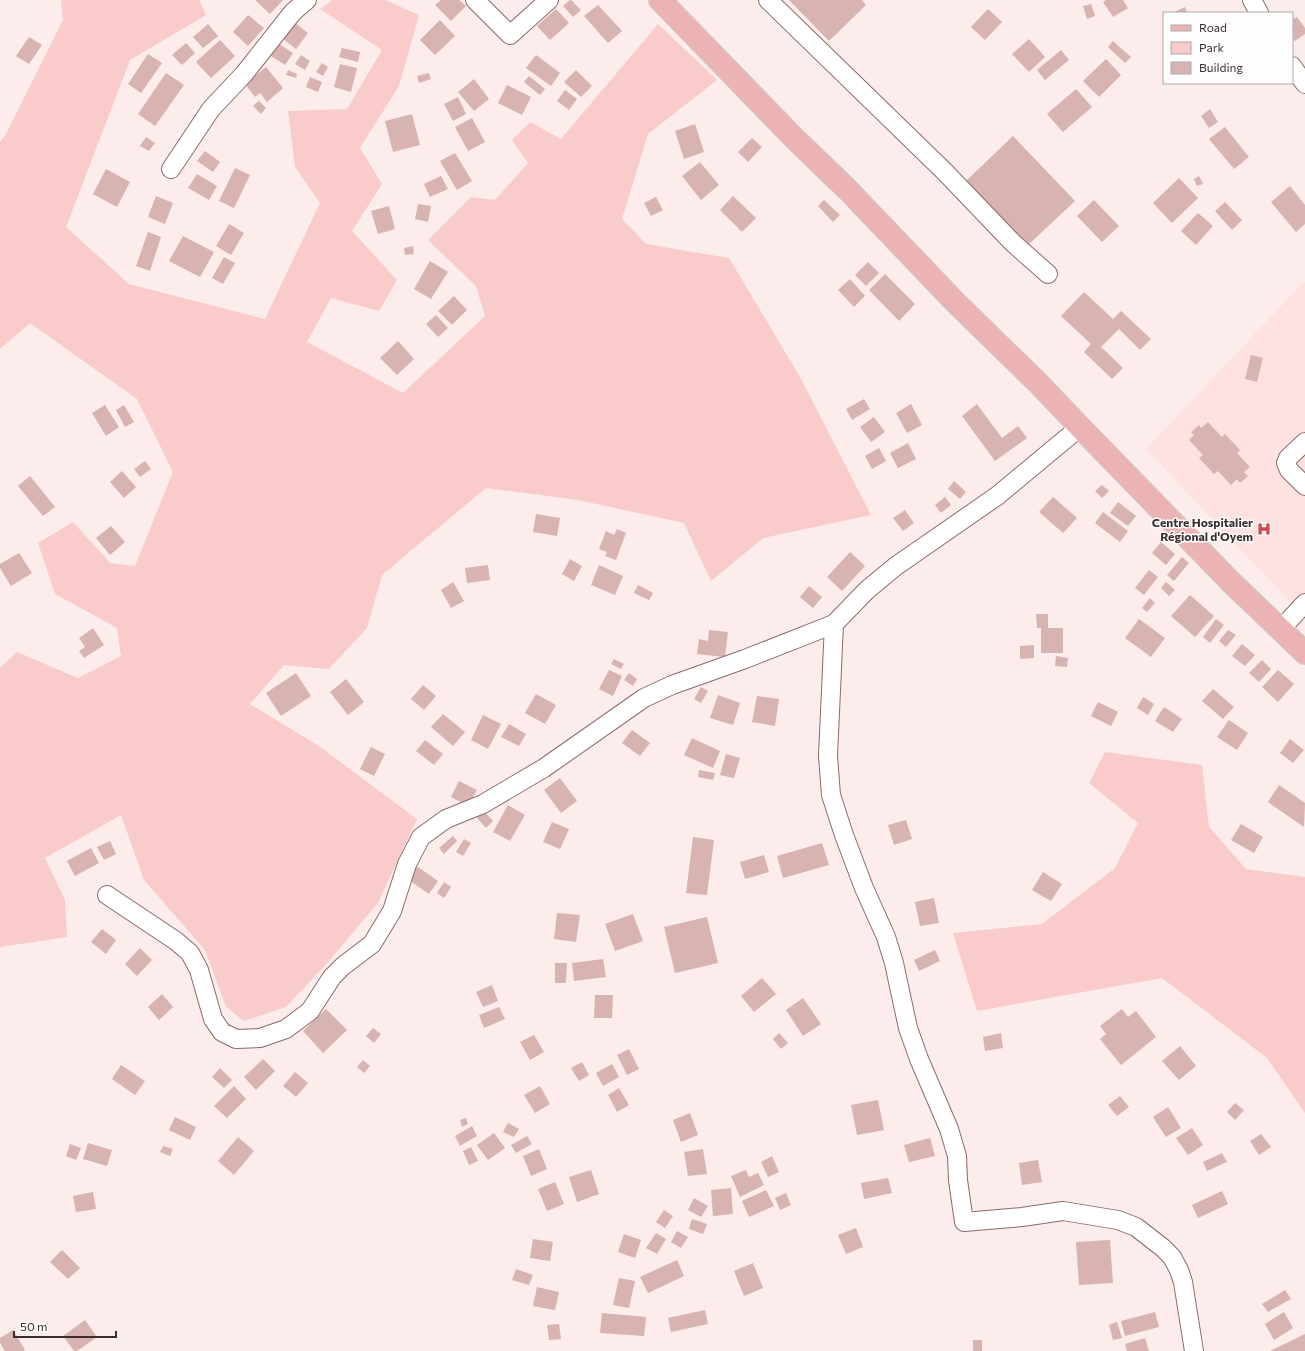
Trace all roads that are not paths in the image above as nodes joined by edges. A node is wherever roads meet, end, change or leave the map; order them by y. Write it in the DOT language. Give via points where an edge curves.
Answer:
graph roads {
  1 [pos="307,0"];
  2 [pos="475,0"];
  3 [pos="549,0"];
  4 [pos="660,0"];
  5 [pos="768,0"];
  6 [pos="1252,0"];
  7 [pos="1258,12"];
  8 [pos="1293,67"];
  9 [pos="1305,84"];
  10 [pos="171,169"];
  11 [pos="1048,274"];
  12 [pos="1080,427"];
  13 [pos="1305,442"];
  14 [pos="1305,486"];
  15 [pos="1305,602"];
  16 [pos="834,624"];
  17 [pos="1281,629"];
  18 [pos="1305,653"];
  19 [pos="107,895"];
  20 [pos="1194,1351"];
  1 -- 10 [label="street" via="293,12 244,74 211,109"];
  2 -- 3 [label="street" via="510,35"];
  4 -- 12 [label="main road"];
  5 -- 11 [label="street" via="945,172 1013,243"];
  6 -- 7 [label="street"];
  8 -- 9 [label="street"];
  12 -- 16 [label="street" via="997,496 884,576"];
  12 -- 17 [label="main road"];
  13 -- 14 [label="street" via="1286,463"];
  15 -- 17 [label="street"];
  16 -- 19 [label="street" via="644,698 544,768 483,804 446,819 421,837 407,864 392,911 372,944 343,966 332,977 310,1011 286,1029 260,1038 236,1039 222,1032 213,1019 199,970 190,953"];
  16 -- 20 [label="street" via="828,756 831,795 864,888 886,937 908,1028 949,1129 957,1156 964,1222 1063,1211 1118,1220 1136,1227 1172,1257 1183,1282"];
  17 -- 18 [label="main road"];
}
